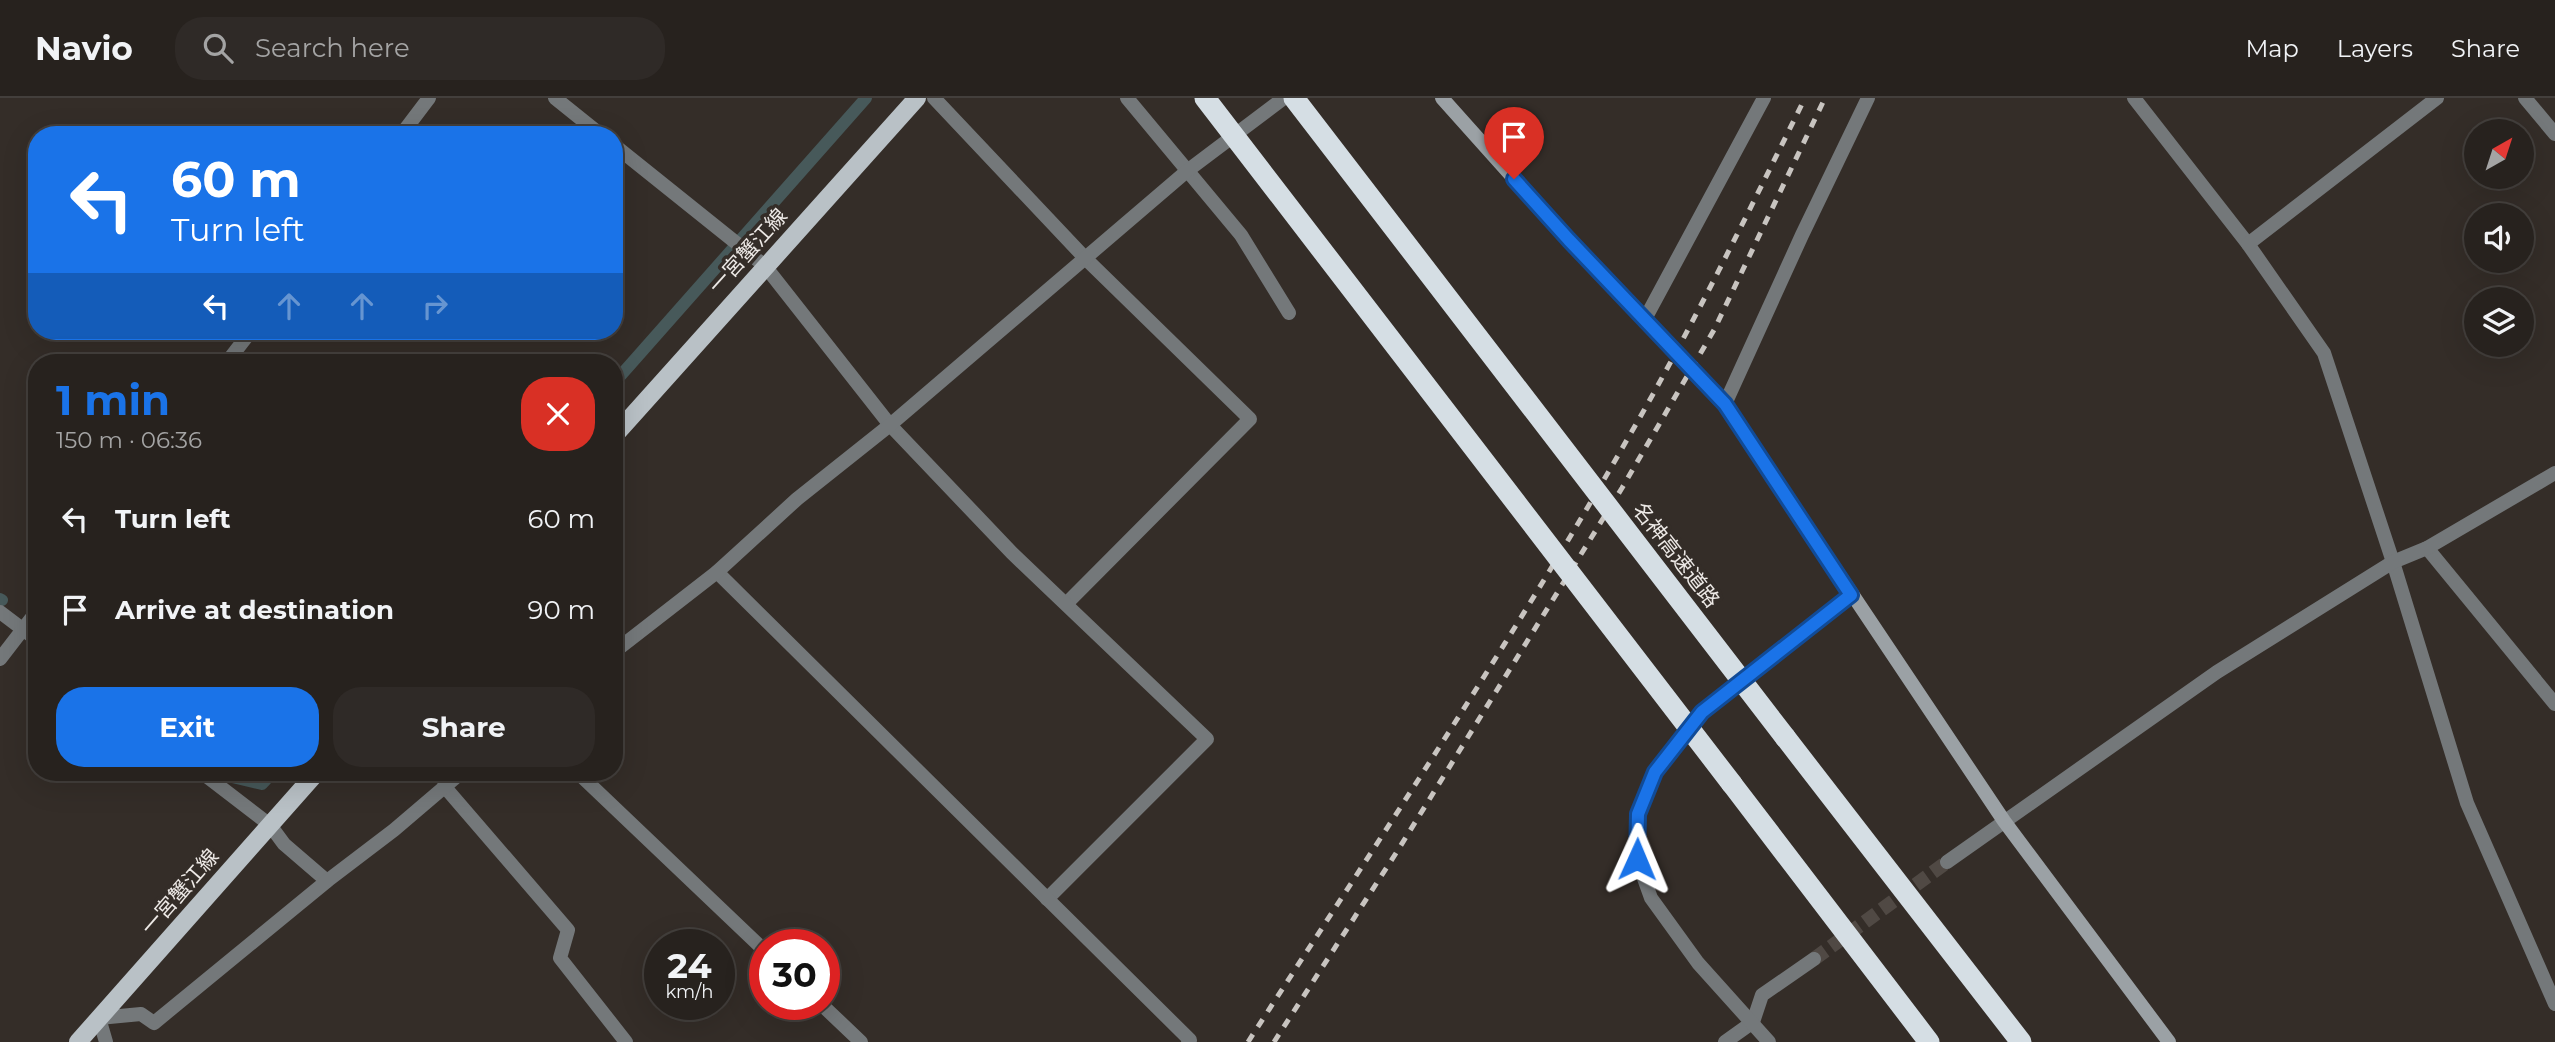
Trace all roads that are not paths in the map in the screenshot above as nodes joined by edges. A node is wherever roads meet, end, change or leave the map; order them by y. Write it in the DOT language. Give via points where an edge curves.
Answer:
graph roads {
  1 [pos="429,98"];
  2 [pos="555,98"];
  3 [pos="917,98"];
  4 [pos="934,98"];
  5 [pos="1127,98"];
  6 [pos="1205,98"];
  7 [pos="1283,98"];
  8 [pos="1294,98"];
  9 [pos="1442,98"];
  10 [pos="1764,98"];
  11 [pos="1868,98"];
  12 [pos="2134,98"];
  13 [pos="2437,98"];
  14 [pos="2525,98"];
  15 [pos="408,126"];
  16 [pos="590,126"];
  17 [pos="2555,134"];
  18 [pos="623,152"];
  19 [pos="1187,171"];
  20 [pos="2248,244"];
  21 [pos="1086,259"];
  22 [pos="765,266"];
  23 [pos="1289,313"];
  24 [pos="1645,319"];
  25 [pos="244,340"];
  26 [pos="233,354"];
  27 [pos="1725,404"];
  28 [pos="890,425"];
  29 [pos="623,426"];
  30 [pos="2555,473"];
  31 [pos="2427,548"];
  32 [pos="2393,562"];
  33 [pos="717,572"];
  34 [pos="1851,595"];
  35 [pos="1067,603"];
  36 [pos="0,612"];
  37 [pos="28,623"];
  38 [pos="23,629"];
  39 [pos="28,633"];
  40 [pos="623,645"];
  41 [pos="0,659"];
  42 [pos="2555,704"];
  43 [pos="213,781"];
  44 [pos="309,781"];
  45 [pos="450,781"];
  46 [pos="586,781"];
  47 [pos="444,786"];
  48 [pos="2004,821"];
  49 [pos="270,825"];
  50 [pos="1947,862"];
  51 [pos="327,881"];
  52 [pos="1047,900"];
  53 [pos="749,936"];
  54 [pos="1814,959"];
  55 [pos="2555,1004"];
  56 [pos="99,1018"];
  57 [pos="838,1020"];
  58 [pos="1754,1022"];
  59 [pos="78,1042"];
  60 [pos="106,1042"];
  61 [pos="626,1042"];
  62 [pos="861,1042"];
  63 [pos="1188,1042"];
  64 [pos="1725,1042"];
  65 [pos="1769,1042"];
  66 [pos="1929,1042"];
  67 [pos="2021,1042"];
  68 [pos="2169,1042"];
  1 -- 15 [label="street"];
  2 -- 16 [label="street"];
  3 -- 22 [label="main road, 一宮蟹江線"];
  4 -- 21 [label="street"];
  5 -- 19 [label="street"];
  6 -- 66 [label="highway, bridge"];
  7 -- 19 [label="street"];
  8 -- 67 [label="highway, 名神高速道路, bridge"];
  9 -- 24 [label="street"];
  10 -- 24 [label="street"];
  11 -- 27 [label="street"];
  12 -- 20 [label="street"];
  13 -- 20 [label="street"];
  14 -- 17 [label="street"];
  18 -- 22 [label="street"];
  19 -- 21 [label="street"];
  19 -- 23 [label="street" via="1241,235"];
  20 -- 32 [label="street" via="2323,354"];
  21 -- 28 [label="street"];
  21 -- 35 [label="street" via="1250,419"];
  22 -- 28 [label="street"];
  22 -- 29 [label="main road, 一宮蟹江線"];
  24 -- 27 [label="street"];
  25 -- 26 [label="street"];
  27 -- 34 [label="street"];
  28 -- 33 [label="street" via="797,499"];
  28 -- 35 [label="street" via="1012,553"];
  30 -- 31 [label="street"];
  31 -- 32 [label="street"];
  31 -- 42 [label="street"];
  32 -- 48 [label="street" via="2217,672"];
  32 -- 55 [label="street" via="2467,803"];
  33 -- 40 [label="street"];
  33 -- 52 [label="street"];
  34 -- 48 [label="street"];
  34 -- 58 [label="street" via="1702,712 1655,772 1638,814 1637,859 1651,898 1698,963"];
  35 -- 52 [label="street" via="1207,739"];
  36 -- 38 [label="street"];
  37 -- 38 [label="street"];
  38 -- 39 [label="street"];
  38 -- 41 [label="street"];
  43 -- 49 [label="street"];
  44 -- 49 [label="main road, 一宮蟹江線"];
  45 -- 47 [label="street"];
  46 -- 53 [label="street"];
  47 -- 51 [label="street"];
  47 -- 61 [label="street" via="568,930 559,958"];
  48 -- 50 [label="street"];
  48 -- 68 [label="street"];
  49 -- 51 [label="street" via="284,844"];
  49 -- 56 [label="main road, 一宮蟹江線"];
  51 -- 56 [label="street" via="154,1023 141,1014"];
  52 -- 63 [label="street"];
  54 -- 58 [label="street" via="1762,996"];
  56 -- 59 [label="main road, 一宮蟹江線"];
  56 -- 60 [label="street"];
  57 -- 62 [label="street"];
  58 -- 64 [label="street"];
  58 -- 65 [label="street"];
}
